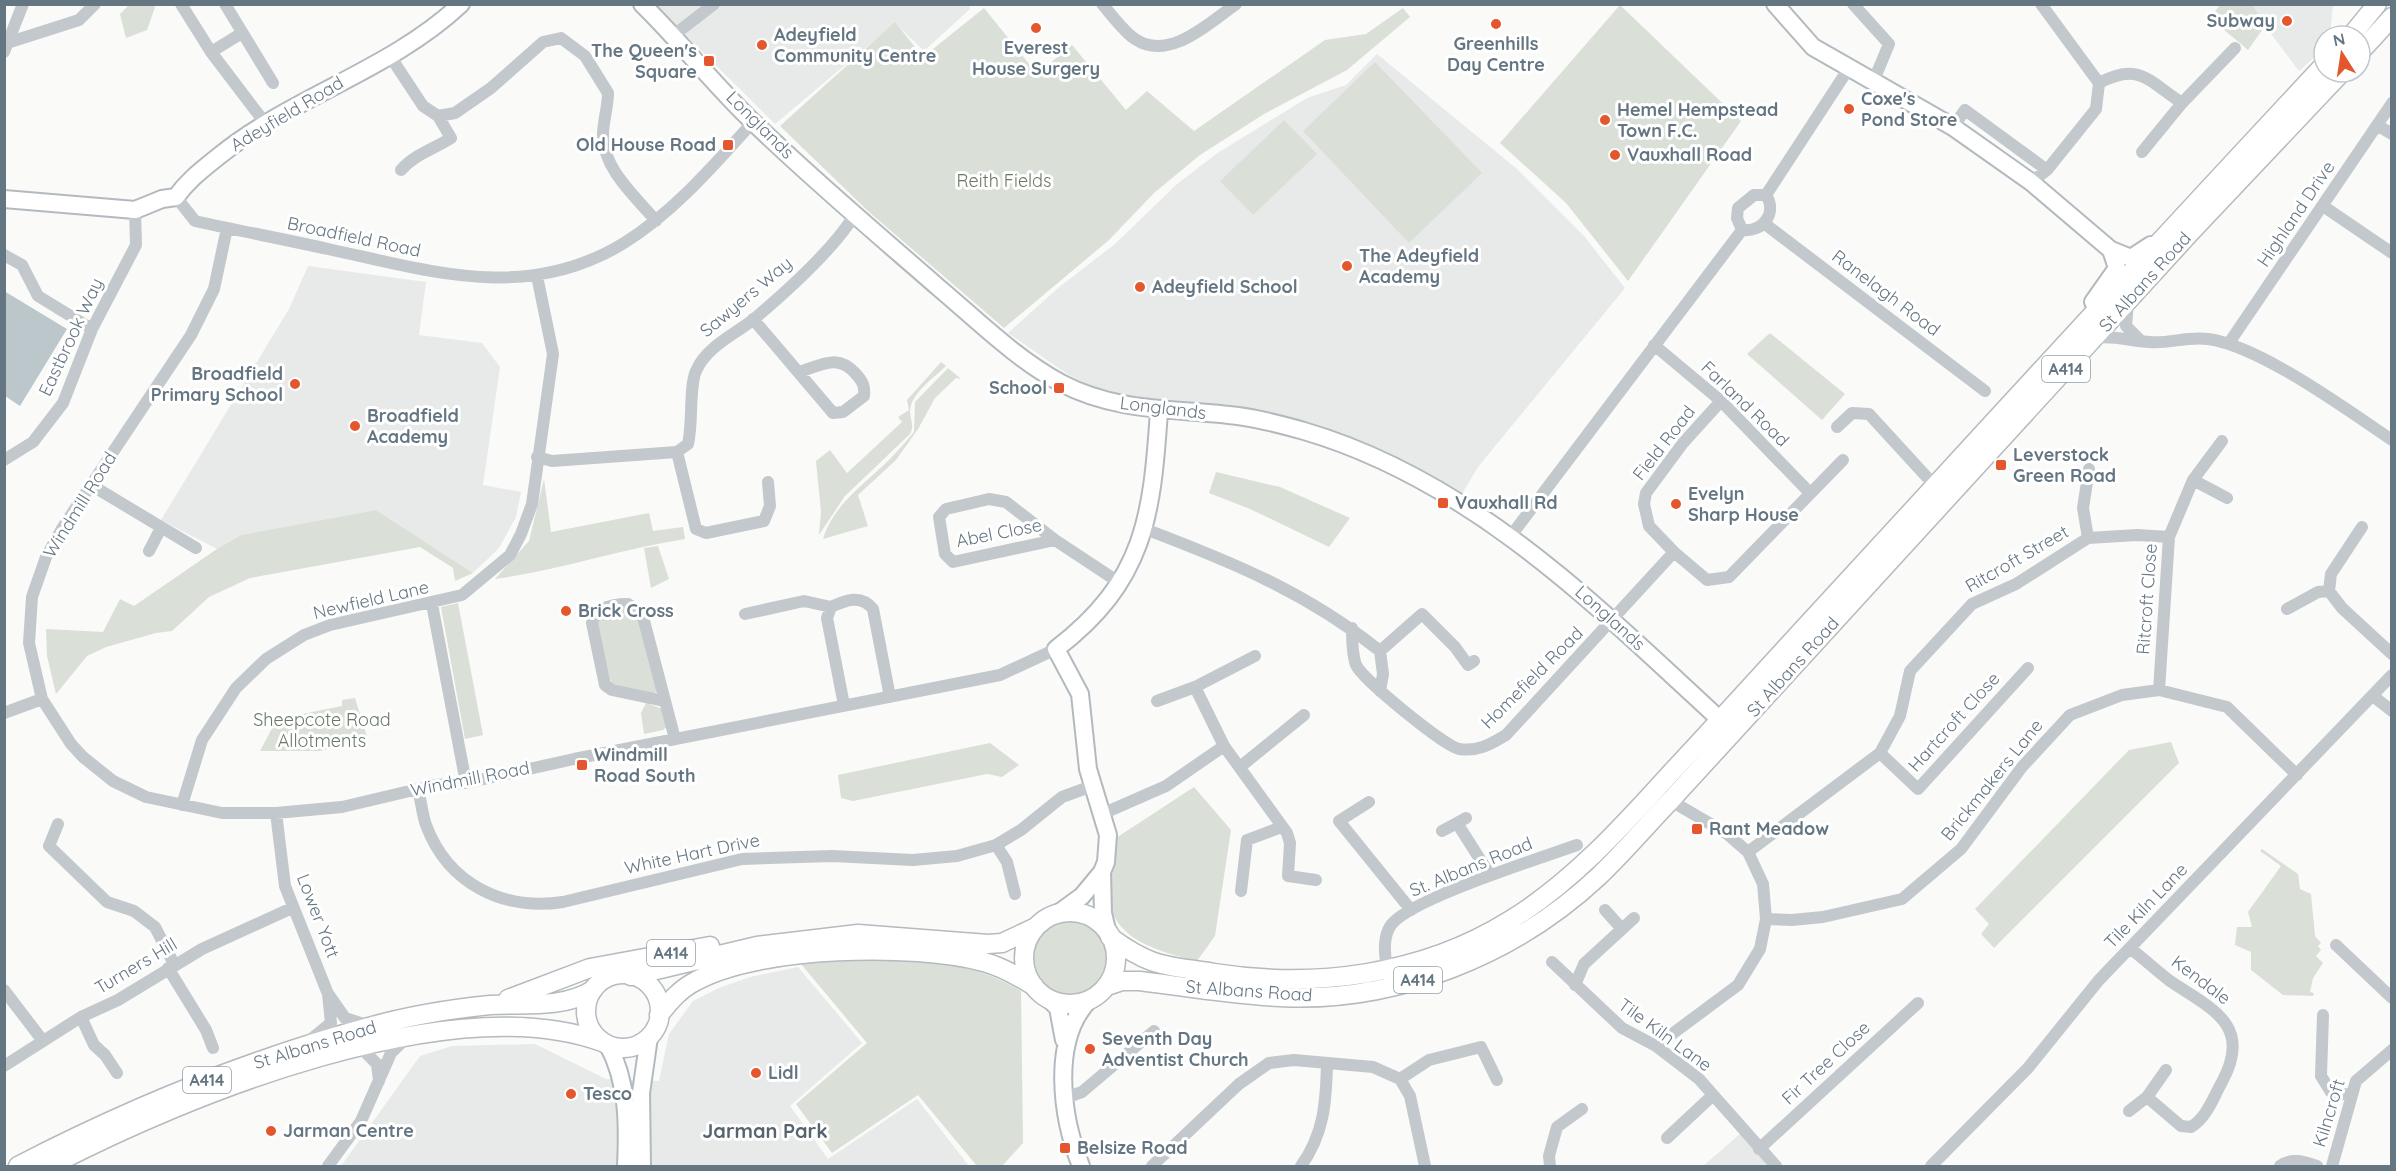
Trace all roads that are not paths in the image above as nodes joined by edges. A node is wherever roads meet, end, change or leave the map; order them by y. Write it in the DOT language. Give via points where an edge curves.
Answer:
graph roads {
  1 [pos="23,4"];
  2 [pos="95,4"];
  3 [pos="181,4"];
  4 [pos="225,4"];
  5 [pos="461,4"];
  6 [pos="642,4"];
  7 [pos="714,4"];
  8 [pos="1102,4"];
  9 [pos="1236,4"];
  10 [pos="1775,4"];
  11 [pos="1853,4"];
  12 [pos="2041,4"];
  13 [pos="2377,4"];
  14 [pos="2391,17"];
  15 [pos="2361,24"];
  16 [pos="2391,29"];
  17 [pos="242,33"];
  18 [pos="674,35"];
  19 [pos="2372,40"];
  20 [pos="2372,44"];
  21 [pos="6,48"];
  22 [pos="2235,48"];
  23 [pos="211,51"];
  24 [pos="390,56"];
  25 [pos="1849,68"];
  26 [pos="2312,78"];
  27 [pos="1874,80"];
  28 [pos="273,83"];
  29 [pos="2099,83"];
  30 [pos="2331,84"];
  31 [pos="2182,103"];
  32 [pos="2391,103"];
  33 [pos="438,116"];
  34 [pos="753,122"];
  35 [pos="265,123"];
  36 [pos="2377,124"];
  37 [pos="1953,127"];
  38 [pos="2391,134"];
  39 [pos="2142,152"];
  40 [pos="401,170"];
  41 [pos="2047,170"];
  42 [pos="2031,182"];
  43 [pos="1766,195"];
  44 [pos="176,197"];
  45 [pos="4,199"];
  46 [pos="2323,206"];
  47 [pos="135,210"];
  48 [pos="854,216"];
  49 [pos="656,220"];
  50 [pos="1765,224"];
  51 [pos="2172,227"];
  52 [pos="227,228"];
  53 [pos="1742,230"];
  54 [pos="2189,234"];
  55 [pos="2111,250"];
  56 [pos="2391,253"];
  57 [pos="4,255"];
  58 [pos="2121,273"];
  59 [pos="537,276"];
  60 [pos="2128,302"];
  61 [pos="753,319"];
  62 [pos="92,329"];
  63 [pos="2094,338"];
  64 [pos="2142,341"];
  65 [pos="2229,344"];
  66 [pos="1654,345"];
  67 [pos="799,372"];
  68 [pos="1985,391"];
  69 [pos="1721,401"];
  70 [pos="1159,411"];
  71 [pos="1837,427"];
  72 [pos="2391,440"];
  73 [pos="2222,441"];
  74 [pos="676,452"];
  75 [pos="537,457"];
  76 [pos="4,460"];
  77 [pos="1843,460"];
  78 [pos="2089,469"];
  79 [pos="2193,480"];
  80 [pos="768,482"];
  81 [pos="91,485"];
  82 [pos="1935,486"];
  83 [pos="1809,492"];
  84 [pos="2227,498"];
  85 [pos="2362,527"];
  86 [pos="1145,529"];
  87 [pos="160,530"];
  88 [pos="1510,537"];
  89 [pos="2169,537"];
  90 [pos="2088,538"];
  91 [pos="1055,540"];
  92 [pos="196,548"];
  93 [pos="149,551"];
  94 [pos="1674,552"];
  95 [pos="1120,583"];
  96 [pos="2329,591"];
  97 [pos="432,604"];
  98 [pos="831,608"];
  99 [pos="2287,609"];
  100 [pos="745,614"];
  101 [pos="1614,621"];
  102 [pos="1352,628"];
  103 [pos="1056,649"];
  104 [pos="1380,651"];
  105 [pos="2391,654"];
  106 [pos="1255,656"];
  107 [pos="1474,661"];
  108 [pos="2028,668"];
  109 [pos="2391,675"];
  110 [pos="1195,687"];
  111 [pos="2159,690"];
  112 [pos="1380,691"];
  113 [pos="2373,696"];
  114 [pos="890,697"];
  115 [pos="42,699"];
  116 [pos="664,700"];
  117 [pos="1157,702"];
  118 [pos="844,705"];
  119 [pos="2391,711"];
  120 [pos="4,713"];
  121 [pos="1304,715"];
  122 [pos="1727,726"];
  123 [pos="675,739"];
  124 [pos="1224,746"];
  125 [pos="1880,753"];
  126 [pos="1240,767"];
  127 [pos="2297,775"];
  128 [pos="466,783"];
  129 [pos="1092,786"];
  130 [pos="418,789"];
  131 [pos="1654,792"];
  132 [pos="1671,800"];
  133 [pos="1369,802"];
  134 [pos="182,805"];
  135 [pos="276,813"];
  136 [pos="1102,814"];
  137 [pos="58,824"];
  138 [pos="1282,826"];
  139 [pos="1442,831"];
  140 [pos="996,845"];
  141 [pos="1577,845"];
  142 [pos="1748,852"];
  143 [pos="1102,872"];
  144 [pos="1490,875"];
  145 [pos="1316,880"];
  146 [pos="1241,891"];
  147 [pos="1015,894"];
  148 [pos="292,908"];
  149 [pos="1411,910"];
  150 [pos="1605,910"];
  151 [pos="1060,912"];
  152 [pos="1634,918"];
  153 [pos="1766,919"];
  154 [pos="1034,928"];
  155 [pos="1622,929"];
  156 [pos="858,934"];
  157 [pos="1109,935"];
  158 [pos="2336,945"];
  159 [pos="2131,949"];
  160 [pos="1552,962"];
  161 [pos="171,966"];
  162 [pos="1387,970"];
  163 [pos="631,976"];
  164 [pos="1575,985"];
  165 [pos="1034,986"];
  166 [pos="1107,986"];
  167 [pos="4,990"];
  168 [pos="592,990"];
  169 [pos="328,994"];
  170 [pos="2391,998"];
  171 [pos="1050,1000"];
  172 [pos="1089,1000"];
  173 [pos="1918,1003"];
  174 [pos="490,1005"];
  175 [pos="659,1014"];
  176 [pos="2323,1015"];
  177 [pos="81,1017"];
  178 [pos="370,1026"];
  179 [pos="1154,1031"];
  180 [pos="406,1037"];
  181 [pos="649,1037"];
  182 [pos="43,1041"];
  183 [pos="605,1043"];
  184 [pos="1656,1046"];
  185 [pos="360,1047"];
  186 [pos="1066,1047"];
  187 [pos="213,1048"];
  188 [pos="301,1048"];
  189 [pos="2391,1050"];
  190 [pos="1327,1064"];
  191 [pos="4,1066"];
  192 [pos="2166,1070"];
  193 [pos="117,1073"];
  194 [pos="1400,1079"];
  195 [pos="1497,1080"];
  196 [pos="379,1083"];
  197 [pos="1713,1095"];
  198 [pos="2350,1095"];
  199 [pos="2147,1097"];
  200 [pos="1065,1098"];
  201 [pos="1582,1109"];
  202 [pos="2129,1111"];
  203 [pos="1667,1138"];
  204 [pos="1759,1149"];
  205 [pos="18,1167"];
  206 [pos="50,1167"];
  207 [pos="328,1167"];
  208 [pos="626,1167"];
  209 [pos="642,1167"];
  210 [pos="1081,1167"];
  211 [pos="1152,1167"];
  212 [pos="1300,1167"];
  213 [pos="1425,1167"];
  214 [pos="1550,1167"];
  215 [pos="1776,1167"];
  216 [pos="1931,1167"];
  217 [pos="2280,1167"];
  218 [pos="2317,1167"];
  219 [pos="2332,1167"];
  1 -- 21 [label="street"];
  2 -- 21 [label="street" via="79,20"];
  3 -- 23 [label="street"];
  4 -- 17 [label="street"];
  5 -- 24 [label="street, Adeyfield Road"];
  6 -- 18 [label="street, Longlands"];
  7 -- 18 [label="street"];
  8 -- 9 [label="street" via="1136,40 1158,45 1181,42"];
  10 -- 25 [label="street" via="1813,47"];
  11 -- 27 [label="street" via="1889,44"];
  12 -- 29 [label="street"];
  13 -- 15 [label="main road"];
  14 -- 19 [label="main road"];
  16 -- 20 [label="main road"];
  17 -- 23 [label="street"];
  17 -- 28 [label="street"];
  18 -- 34 [label="street, Longlands"];
  22 -- 31 [label="street"];
  23 -- 35 [label="street"];
  24 -- 33 [label="street" via="423,106"];
  24 -- 35 [label="street, Adeyfield Road"];
  25 -- 27 [label="street"];
  25 -- 43 [label="street"];
  26 -- 51 [label="main road, St Albans Road / A414"];
  27 -- 37 [label="street"];
  29 -- 31 [label="street" via="2119,73 2135,73"];
  29 -- 41 [label="street" via="2096,109"];
  30 -- 54 [label="main road, St Albans Road / A414"];
  31 -- 39 [label="street"];
  32 -- 36 [label="street, Highland Drive"];
  33 -- 40 [label="street" via="451,138 430,152 412,157"];
  33 -- 49 [label="street" via="455,113 491,88 543,42 561,38 585,56 608,93 604,149 614,171"];
  34 -- 48 [label="street, Longlands"];
  34 -- 49 [label="street, Broadfield Road" via="710,170"];
  35 -- 44 [label="street, Adeyfield Road" via="187,182"];
  36 -- 38 [label="street"];
  36 -- 46 [label="street, Highland Drive"];
  37 -- 41 [label="street" via="1965,110"];
  37 -- 42 [label="street"];
  41 -- 42 [label="street"];
  42 -- 55 [label="street"];
  43 -- 50 [label="street" via="1770,204"];
  43 -- 53 [label="street" via="1754,195 1741,203 1737,213"];
  44 -- 47 [label="street"];
  44 -- 52 [label="street, Broadfield Road" via="195,221"];
  45 -- 47 [label="street"];
  46 -- 56 [label="street"];
  46 -- 65 [label="street, Highland Drive"];
  47 -- 62 [label="street, Eastbrook Way" via="136,245"];
  48 -- 61 [label="street, Sawyers Way" via="795,282"];
  48 -- 70 [label="street, Longlands" via="1047,374 1087,394"];
  49 -- 59 [label="street, Broadfield Road" via="585,262"];
  50 -- 53 [label="street"];
  50 -- 68 [label="street, Ranelagh Road"];
  51 -- 55 [label="street" via="2138,255 2124,257"];
  51 -- 58 [label="main road, St Albans Road / A414"];
  52 -- 59 [label="street, Broadfield Road" via="420,270 498,279"];
  52 -- 81 [label="street, Windmill Road" via="214,289 191,335"];
  53 -- 66 [label="street"];
  54 -- 58 [label="street" via="2176,238 2136,281"];
  54 -- 60 [label="main road, St Albans Road / A414"];
  55 -- 58 [label="street"];
  57 -- 62 [label="street" via="22,265 38,296"];
  58 -- 82 [label="main road, St Albans Road / A414" via="2082,324"];
  59 -- 75 [label="street" via="553,354"];
  60 -- 63 [label="main road, St Albans Road / A414"];
  60 -- 64 [label="street" via="2126,326"];
  61 -- 67 [label="street"];
  61 -- 74 [label="street, Sawyers Way" via="703,357 694,373 688,444"];
  62 -- 76 [label="street, Eastbrook Way" via="63,403 33,442"];
  63 -- 64 [label="street"];
  63 -- 122 [label="main road, St Albans Road / A414"];
  64 -- 65 [label="street" via="2199,338"];
  65 -- 72 [label="street" via="2285,372"];
  66 -- 69 [label="street, Farland Road"];
  66 -- 88 [label="street"];
  67 -- 67 [label="street" via="832,413 843,412 864,396 863,382 847,364 837,361"];
  69 -- 83 [label="street, Farland Road"];
  69 -- 94 [label="street, Field Road" via="1646,493 1649,526"];
  70 -- 86 [label="street, Windmill Road"];
  70 -- 88 [label="street, Longlands" via="1241,416 1333,441 1420,481"];
  71 -- 82 [label="street" via="1852,413 1869,414"];
  73 -- 79 [label="street, Ritcroft Close"];
  74 -- 75 [label="street" via="552,461"];
  74 -- 80 [label="street" via="696,529 706,533 764,521 771,506"];
  75 -- 97 [label="street, Newfield Lane" via="532,504 510,555 462,596"];
  77 -- 83 [label="street"];
  78 -- 90 [label="street" via="2083,508"];
  79 -- 84 [label="street"];
  79 -- 89 [label="street, Ritcroft Close"];
  81 -- 87 [label="street"];
  81 -- 115 [label="street, Windmill Road" via="46,556 32,597 29,643"];
  82 -- 122 [label="main road, St Albans Road / A414"];
  83 -- 94 [label="street" via="1729,577 1707,580"];
  85 -- 96 [label="street" via="2331,574"];
  86 -- 95 [label="street, Windmill Road"];
  86 -- 102 [label="street" via="1273,581"];
  87 -- 92 [label="street"];
  87 -- 93 [label="street"];
  88 -- 101 [label="street, Longlands"];
  89 -- 90 [label="street, Ritcroft Street"];
  89 -- 111 [label="street, Ritcroft Close"];
  90 -- 125 [label="street, Ritcroft Street" via="2016,584 1972,604 1910,671 1900,716"];
  91 -- 91 [label="street, Abel Close" via="998,500 946,509 939,517 945,554 953,562"];
  91 -- 95 [label="street, Abel Close"];
  94 -- 101 [label="street"];
  95 -- 103 [label="street, Windmill Road" via="1095,616"];
  96 -- 99 [label="street" via="2318,592"];
  96 -- 105 [label="street"];
  97 -- 128 [label="street"];
  97 -- 134 [label="street, Newfield Lane" via="330,625 304,635 266,659 236,688 202,740"];
  98 -- 100 [label="street" via="804,601"];
  98 -- 114 [label="street" via="856,599 873,609"];
  98 -- 118 [label="street" via="827,618"];
  101 -- 112 [label="street, Homefield Road" via="1506,735 1488,747 1457,748 1437,737"];
  101 -- 122 [label="street, Longlands"];
  102 -- 104 [label="street"];
  102 -- 112 [label="street, Homefield Road" via="1355,663"];
  103 -- 114 [label="street, Windmill Road" via="1000,675"];
  103 -- 129 [label="street" via="1080,694"];
  104 -- 107 [label="street" via="1422,614 1468,665"];
  104 -- 112 [label="street"];
  106 -- 110 [label="street"];
  108 -- 125 [label="street, Hartcroft Close" via="1918,789"];
  109 -- 113 [label="street, Tile Kiln Lane"];
  110 -- 117 [label="street"];
  110 -- 124 [label="street"];
  111 -- 127 [label="street, Brickmakers Lane" via="2227,707"];
  111 -- 153 [label="street, Brickmakers Lane" via="2121,695 2070,715 2022,767 1961,849 1902,899 1823,917"];
  113 -- 119 [label="street"];
  113 -- 127 [label="street, Tile Kiln Lane"];
  114 -- 118 [label="street, Windmill Road"];
  115 -- 120 [label="street"];
  115 -- 134 [label="street, Windmill Road" via="62,733 97,770 146,797"];
  116 -- 116 [label="street" via="642,613 628,603 599,610 592,623 605,685 612,690"];
  116 -- 123 [label="street"];
  118 -- 123 [label="street, Windmill Road"];
  121 -- 126 [label="street"];
  122 -- 131 [label="main road, St Albans Road / A414"];
  122 -- 132 [label="main road, St Albans Road / A414"];
  123 -- 128 [label="street, Windmill Road"];
  124 -- 126 [label="street"];
  124 -- 136 [label="street" via="1166,786"];
  125 -- 142 [label="street, Ritcroft Street"];
  126 -- 138 [label="street"];
  127 -- 159 [label="street, Tile Kiln Lane"];
  128 -- 130 [label="street, Windmill Road"];
  129 -- 136 [label="street"];
  129 -- 140 [label="street, White Hart Drive" via="1062,797"];
  130 -- 135 [label="street, Windmill Road" via="342,807"];
  130 -- 140 [label="street, White Hart Drive" via="426,824 456,871 490,894 522,904 563,902 742,859 801,856 935,860"];
  131 -- 132 [label="street"];
  131 -- 162 [label="main road, St Albans Road / A414" via="1590,859 1511,920 1445,952"];
  132 -- 142 [label="street" via="1726,833"];
  132 -- 166 [label="main road, St Albans Road / A414" via="1598,877 1561,906 1493,950 1440,973 1373,990 1309,997 1223,992 1140,981"];
  133 -- 149 [label="street" via="1339,821"];
  134 -- 135 [label="street, Windmill Road" via="222,813"];
  135 -- 148 [label="street, Lower Yott" via="281,867"];
  136 -- 143 [label="street" via="1108,835"];
  137 -- 161 [label="street" via="49,846 107,902 134,911 155,927"];
  138 -- 145 [label="street" via="1290,843 1288,876"];
  138 -- 146 [label="street" via="1247,840"];
  139 -- 144 [label="street" via="1461,820"];
  140 -- 147 [label="street" via="1007,862"];
  141 -- 144 [label="street, St. Albans Road"];
  142 -- 153 [label="street" via="1763,884"];
  143 -- 151 [label="street" via="1073,904"];
  143 -- 157 [label="street" via="1103,913"];
  144 -- 149 [label="street, St. Albans Road"];
  148 -- 161 [label="street, Turners Hill"];
  148 -- 169 [label="street, Lower Yott"];
  149 -- 162 [label="street, St. Albans Road" via="1392,924 1386,935"];
  150 -- 155 [label="street"];
  151 -- 154 [label="main road"];
  151 -- 157 [label="main road" via="1091,917"];
  152 -- 155 [label="street"];
  153 -- 184 [label="street" via="1760,949 1738,985"];
  154 -- 156 [label="main road, A414" via="1002,943 988,944"];
  154 -- 165 [label="main road" via="1024,956"];
  155 -- 164 [label="street" via="1584,964"];
  156 -- 163 [label="main road, A414" via="757,946"];
  156 -- 174 [label="main road, A414" via="766,937 603,965"];
  157 -- 162 [label="main road, St Albans Road / A414" via="1149,962 1233,976 1318,979"];
  157 -- 166 [label="main road" via="1116,959"];
  158 -- 170 [label="street"];
  159 -- 199 [label="street, Kendale" via="2217,1012 2233,1040 2231,1065 2200,1122 2192,1127 2181,1126"];
  159 -- 216 [label="street, Tile Kiln Lane" via="2099,980 2028,1068"];
  160 -- 164 [label="street, Tile Kiln Lane"];
  161 -- 177 [label="street, Turners Hill" via="118,1000"];
  161 -- 187 [label="street"];
  163 -- 168 [label="main road" via="606,979"];
  163 -- 175 [label="main road" via="649,986 659,1004"];
  164 -- 184 [label="street, Tile Kiln Lane" via="1622,1028"];
  165 -- 171 [label="main road"];
  165 -- 175 [label="main road, A414" via="994,965 963,957 836,951 776,958 718,971 684,989"];
  166 -- 172 [label="main road"];
  167 -- 182 [label="street"];
  168 -- 174 [label="main road, St Albans Road / A414" via="578,999 562,1002"];
  168 -- 183 [label="main road" via="586,1012 593,1034"];
  169 -- 178 [label="street, Lower Yott" via="345,1018"];
  169 -- 188 [label="street, Lower Yott" via="331,1023"];
  171 -- 172 [label="main road" via="1069,1004"];
  171 -- 186 [label="street" via="1058,1008"];
  172 -- 186 [label="street" via="1074,1021"];
  173 -- 204 [label="street, Fir Tree Close"];
  174 -- 178 [label="main road, St Albans Road / A414"];
  175 -- 181 [label="main road"];
  176 -- 198 [label="street" via="2321,1077 2331,1092"];
  177 -- 182 [label="street, Turners Hill"];
  177 -- 193 [label="street" via="93,1045"];
  178 -- 188 [label="main road, St Albans Road / A414"];
  179 -- 200 [label="street" via="1082,1092"];
  180 -- 183 [label="main road, St Albans Road / A414" via="525,1027 573,1033"];
  180 -- 185 [label="main road, St Albans Road / A414"];
  180 -- 196 [label="street" via="391,1053"];
  181 -- 183 [label="main road" via="630,1047"];
  181 -- 209 [label="street" via="641,1093"];
  182 -- 191 [label="street, Turners Hill"];
  183 -- 208 [label="street" via="618,1064 624,1089"];
  184 -- 197 [label="street, Tile Kiln Lane"];
  185 -- 196 [label="street" via="377,1064"];
  185 -- 206 [label="main road, St Albans Road / A414" via="211,1095 132,1127"];
  186 -- 200 [label="street"];
  188 -- 205 [label="main road, St Albans Road / A414" via="152,1102"];
  189 -- 198 [label="street, Kilncroft" via="2356,1081"];
  190 -- 194 [label="street" via="1373,1067"];
  190 -- 211 [label="street" via="1294,1060 1269,1063 1239,1084"];
  190 -- 212 [label="street" via="1326,1102 1314,1148"];
  192 -- 199 [label="street"];
  194 -- 195 [label="street" via="1428,1060 1481,1047"];
  194 -- 213 [label="street" via="1410,1096"];
  196 -- 207 [label="street" via="361,1121"];
  197 -- 203 [label="street"];
  197 -- 204 [label="street, Tile Kiln Lane"];
  198 -- 219 [label="street, Kilncroft"];
  199 -- 202 [label="street"];
  200 -- 210 [label="street" via="1067,1122"];
  201 -- 214 [label="street" via="1557,1127"];
  204 -- 215 [label="street, Tile Kiln Lane"];
  217 -- 218 [label="street" via="2296,1161"];
}
